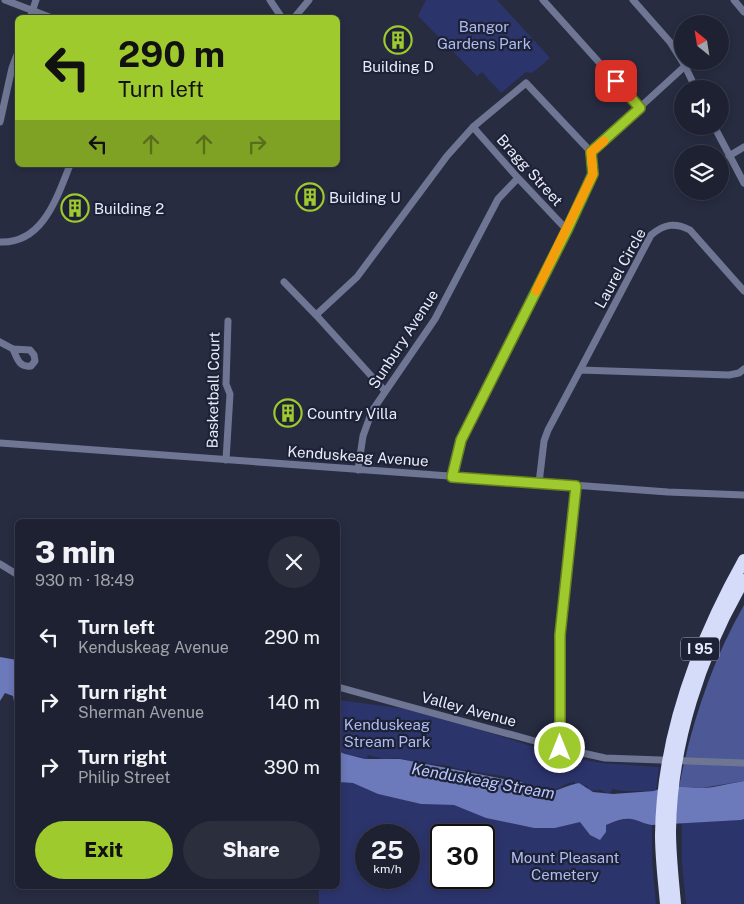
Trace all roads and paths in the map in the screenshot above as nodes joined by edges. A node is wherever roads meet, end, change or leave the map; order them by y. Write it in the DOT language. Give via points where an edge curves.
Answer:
graph roads {
  1 [pos="5,0"];
  2 [pos="36,0"];
  3 [pos="270,0"];
  4 [pos="309,0"];
  5 [pos="543,0"];
  6 [pos="633,0"];
  7 [pos="734,0"];
  8 [pos="744,12"];
  9 [pos="31,14"];
  10 [pos="280,15"];
  11 [pos="296,15"];
  12 [pos="674,48"];
  13 [pos="15,60"];
  14 [pos="681,70"];
  15 [pos="640,108"];
  16 [pos="0,122"];
  17 [pos="474,127"];
  18 [pos="744,147"];
  19 [pos="591,152"];
  20 [pos="729,156"];
  21 [pos="69,167"];
  22 [pos="518,178"];
  23 [pos="744,183"];
  24 [pos="567,230"];
  25 [pos="0,242"];
  26 [pos="284,282"];
  27 [pos="744,291"];
  28 [pos="316,315"];
  29 [pos="228,320"];
  30 [pos="0,342"];
  31 [pos="13,349"];
  32 [pos="580,370"];
  33 [pos="744,370"];
  34 [pos="385,391"];
  35 [pos="0,443"];
  36 [pos="226,460"];
  37 [pos="358,470"];
  38 [pos="452,477"];
  39 [pos="539,483"];
  40 [pos="576,486"];
  41 [pos="744,495"];
  42 [pos="744,560"];
  43 [pos="0,564"];
  44 [pos="15,573"];
  45 [pos="744,580"];
  46 [pos="340,688"];
  47 [pos="676,744"];
  48 [pos="560,748"];
  49 [pos="744,763"];
  50 [pos="667,863"];
  51 [pos="666,904"];
  52 [pos="675,904"];
  1 -- 9 [label="street"];
  2 -- 9 [label="street"];
  3 -- 10 [label="street"];
  4 -- 11 [label="street"];
  5 -- 15 [label="street"];
  6 -- 12 [label="street"];
  7 -- 8 [label="street"];
  13 -- 16 [label="street"];
  14 -- 15 [label="street"];
  15 -- 19 [label="street"];
  17 -- 19 [label="street" via="526,82"];
  17 -- 22 [label="street, Bragg Street"];
  17 -- 28 [label="street" via="447,156 357,277"];
  18 -- 20 [label="street"];
  19 -- 24 [label="street" via="593,174"];
  20 -- 23 [label="street"];
  21 -- 25 [label="street" via="50,212 24,238"];
  22 -- 24 [label="street, Bragg Street"];
  22 -- 34 [label="street, Sunbury Avenue" via="498,198 435,319"];
  24 -- 38 [label="street" via="461,440"];
  26 -- 28 [label="street"];
  27 -- 32 [label="street, Laurel Circle" via="690,230 670,224 659,228 651,234"];
  28 -- 34 [label="street"];
  29 -- 36 [label="street, Basketball Court" via="226,384 230,394"];
  30 -- 31 [label="street"];
  32 -- 33 [label="street" via="729,375"];
  32 -- 39 [label="street, Laurel Circle" via="544,441"];
  34 -- 37 [label="street, Sunbury Avenue" via="365,429"];
  35 -- 36 [label="street, Kenduskeag Avenue"];
  36 -- 37 [label="street, Kenduskeag Avenue"];
  37 -- 38 [label="street, Kenduskeag Avenue"];
  38 -- 39 [label="street, Kenduskeag Avenue"];
  39 -- 40 [label="street, Kenduskeag Avenue"];
  40 -- 41 [label="street, Kenduskeag Avenue"];
  40 -- 48 [label="street" via="560,635"];
  42 -- 47 [label="highway, I 95" via="698,654 684,698"];
  43 -- 44 [label="street"];
  45 -- 47 [label="highway, I 95" via="703,666"];
  46 -- 48 [label="street, Valley Avenue"];
  47 -- 50 [label="highway, I 95"];
  48 -- 49 [label="street, Valley Avenue" via="605,758"];
  50 -- 51 [label="highway, I 95"];
  50 -- 52 [label="highway, I 95"];
}
